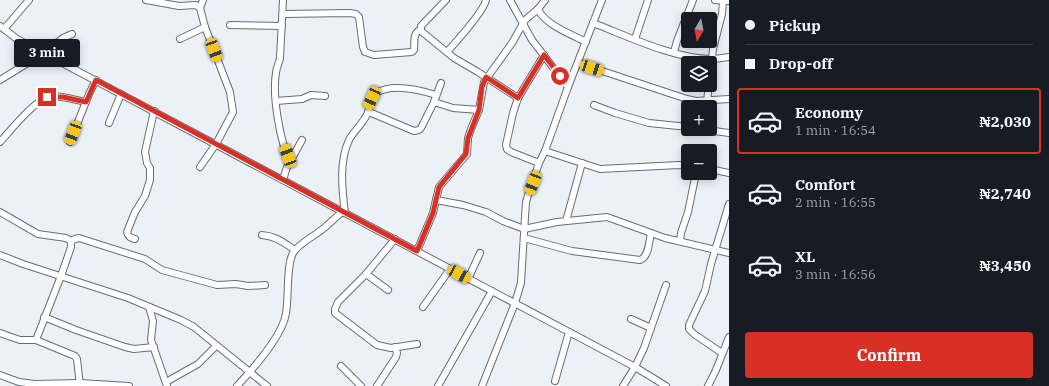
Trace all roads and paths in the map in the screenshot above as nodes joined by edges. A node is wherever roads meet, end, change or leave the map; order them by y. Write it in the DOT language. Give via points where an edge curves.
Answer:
graph roads {
  1 [pos="29,0"];
  2 [pos="146,0"];
  3 [pos="203,0"];
  4 [pos="446,0"];
  5 [pos="486,0"];
  6 [pos="510,0"];
  7 [pos="545,0"];
  8 [pos="602,0"];
  9 [pos="648,0"];
  10 [pos="693,0"];
  11 [pos="715,0"];
  12 [pos="283,1"];
  13 [pos="726,1"];
  14 [pos="200,8"];
  15 [pos="538,9"];
  16 [pos="283,14"];
  17 [pos="593,23"];
  18 [pos="523,24"];
  19 [pos="230,25"];
  20 [pos="282,26"];
  21 [pos="205,27"];
  22 [pos="2,28"];
  23 [pos="421,29"];
  24 [pos="72,34"];
  25 [pos="180,39"];
  26 [pos="635,39"];
  27 [pos="586,42"];
  28 [pos="447,52"];
  29 [pos="674,52"];
  30 [pos="44,53"];
  31 [pos="544,55"];
  32 [pos="692,56"];
  33 [pos="712,56"];
  34 [pos="729,57"];
  35 [pos="717,58"];
  36 [pos="578,63"];
  37 [pos="486,77"];
  38 [pos="0,80"];
  39 [pos="96,80"];
  40 [pos="441,83"];
  41 [pos="568,87"];
  42 [pos="121,94"];
  43 [pos="436,95"];
  44 [pos="325,96"];
  45 [pos="518,98"];
  46 [pos="729,99"];
  47 [pos="687,100"];
  48 [pos="717,100"];
  49 [pos="276,101"];
  50 [pos="86,102"];
  51 [pos="434,102"];
  52 [pos="594,106"];
  53 [pos="479,110"];
  54 [pos="154,111"];
  55 [pos="369,112"];
  56 [pos="109,123"];
  57 [pos="681,126"];
  58 [pos="717,131"];
  59 [pos="729,133"];
  60 [pos="302,140"];
  61 [pos="0,142"];
  62 [pos="70,142"];
  63 [pos="216,144"];
  64 [pos="545,151"];
  65 [pos="290,162"];
  66 [pos="539,163"];
  67 [pos="582,163"];
  68 [pos="681,165"];
  69 [pos="200,167"];
  70 [pos="717,170"];
  71 [pos="729,173"];
  72 [pos="283,180"];
  73 [pos="695,180"];
  74 [pos="436,200"];
  75 [pos="729,204"];
  76 [pos="0,212"];
  77 [pos="344,212"];
  78 [pos="566,221"];
  79 [pos="524,229"];
  80 [pos="651,233"];
  81 [pos="262,235"];
  82 [pos="524,238"];
  83 [pos="135,239"];
  84 [pos="395,239"];
  85 [pos="71,241"];
  86 [pos="680,241"];
  87 [pos="715,249"];
  88 [pos="295,250"];
  89 [pos="417,251"];
  90 [pos="480,253"];
  91 [pos="729,253"];
  92 [pos="0,255"];
  93 [pos="450,269"];
  94 [pos="366,274"];
  95 [pos="61,276"];
  96 [pos="468,279"];
  97 [pos="265,285"];
  98 [pos="666,285"];
  99 [pos="388,290"];
  100 [pos="492,291"];
  101 [pos="515,303"];
  102 [pos="149,307"];
  103 [pos="423,307"];
  104 [pos="44,317"];
  105 [pos="631,319"];
  106 [pos="651,328"];
  107 [pos="569,332"];
  108 [pos="0,333"];
  109 [pos="729,337"];
  110 [pos="36,340"];
  111 [pos="417,344"];
  112 [pos="216,346"];
  113 [pos="154,347"];
  114 [pos="395,347"];
  115 [pos="722,353"];
  116 [pos="341,366"];
  117 [pos="635,367"];
  118 [pos="250,371"];
  119 [pos="0,375"];
  120 [pos="555,381"];
  121 [pos="167,384"];
  122 [pos="80,385"];
  123 [pos="129,386"];
  124 [pos="237,386"];
  125 [pos="266,386"];
  126 [pos="361,386"];
  127 [pos="377,386"];
  128 [pos="438,386"];
  129 [pos="482,386"];
  130 [pos="623,386"];
  131 [pos="666,386"];
  132 [pos="708,386"];
  1 -- 22 [label="street"];
  2 -- 14 [label="street" via="179,6 196,5"];
  3 -- 14 [label="street"];
  4 -- 23 [label="street"];
  5 -- 28 [label="street"];
  6 -- 18 [label="street"];
  7 -- 15 [label="street"];
  8 -- 17 [label="street"];
  9 -- 26 [label="street"];
  10 -- 29 [label="street"];
  11 -- 13 [label="street"];
  12 -- 16 [label="street"];
  13 -- 33 [label="street"];
  14 -- 21 [label="street"];
  15 -- 18 [label="street"];
  15 -- 27 [label="street" via="540,15 550,22"];
  16 -- 20 [label="street"];
  16 -- 23 [label="street" via="356,14 359,17 363,47 368,54 412,52 415,34"];
  17 -- 26 [label="street"];
  17 -- 27 [label="street"];
  18 -- 31 [label="street"];
  18 -- 37 [label="street"];
  19 -- 20 [label="street"];
  20 -- 49 [label="street" via="279,66 276,72"];
  21 -- 25 [label="street"];
  21 -- 63 [label="street" via="233,104 233,112"];
  22 -- 30 [label="street"];
  23 -- 28 [label="street"];
  24 -- 30 [label="street"];
  26 -- 29 [label="street"];
  27 -- 36 [label="street"];
  28 -- 37 [label="street"];
  29 -- 32 [label="street"];
  30 -- 38 [label="street"];
  30 -- 39 [label="street"];
  31 -- 41 [label="street"];
  31 -- 45 [label="street"];
  34 -- 35 [label="street"];
  36 -- 41 [label="street"];
  36 -- 47 [label="street"];
  37 -- 45 [label="street"];
  37 -- 53 [label="street"];
  39 -- 42 [label="street"];
  39 -- 50 [label="street"];
  40 -- 43 [label="street"];
  41 -- 64 [label="street"];
  42 -- 54 [label="street"];
  42 -- 56 [label="street"];
  43 -- 51 [label="street"];
  43 -- 55 [label="street" via="406,88 385,90 374,95"];
  44 -- 49 [label="street" via="311,95 302,99"];
  45 -- 66 [label="street" via="507,149"];
  46 -- 48 [label="street"];
  49 -- 65 [label="street" via="283,145"];
  50 -- 61 [label="street" via="53,96 42,99 20,118"];
  50 -- 62 [label="street"];
  51 -- 53 [label="street" via="453,108"];
  51 -- 55 [label="street" via="419,130"];
  52 -- 57 [label="street" via="649,123"];
  53 -- 74 [label="street" via="468,138 466,154 439,187"];
  54 -- 63 [label="street"];
  54 -- 83 [label="street" via="145,152 150,168 150,180 127,232"];
  55 -- 77 [label="street" via="349,139 345,152 342,176"];
  58 -- 59 [label="street"];
  60 -- 65 [label="street"];
  63 -- 69 [label="street"];
  63 -- 72 [label="street"];
  64 -- 66 [label="street"];
  64 -- 67 [label="street"];
  65 -- 72 [label="street"];
  66 -- 79 [label="street" via="526,202"];
  67 -- 68 [label="street" via="600,169"];
  67 -- 78 [label="street"];
  70 -- 71 [label="street"];
  72 -- 77 [label="street"];
  73 -- 86 [label="street"];
  74 -- 79 [label="street" via="486,212"];
  74 -- 89 [label="street"];
  75 -- 87 [label="street"];
  76 -- 85 [label="street" via="38,234"];
  77 -- 84 [label="street"];
  77 -- 88 [label="street"];
  78 -- 79 [label="street"];
  78 -- 80 [label="street" via="607,217"];
  79 -- 82 [label="street"];
  80 -- 82 [label="street" via="646,255 640,260 572,251"];
  80 -- 86 [label="street"];
  81 -- 88 [label="street" via="279,239"];
  82 -- 101 [label="street" via="521,283"];
  84 -- 89 [label="street"];
  84 -- 94 [label="street"];
  85 -- 95 [label="street"];
  85 -- 97 [label="street" via="79,238 145,259 162,270 217,286"];
  86 -- 87 [label="street"];
  87 -- 91 [label="street"];
  87 -- 115 [label="street" via="705,290 690,321 689,329"];
  88 -- 118 [label="street" via="289,268 285,320 274,341"];
  89 -- 93 [label="street"];
  90 -- 96 [label="street"];
  92 -- 95 [label="street"];
  93 -- 96 [label="street"];
  93 -- 103 [label="street"];
  94 -- 99 [label="street"];
  94 -- 114 [label="street" via="338,302 335,313 377,345"];
  95 -- 102 [label="street"];
  95 -- 104 [label="street"];
  96 -- 100 [label="street"];
  98 -- 106 [label="street"];
  100 -- 101 [label="street"];
  100 -- 128 [label="street"];
  101 -- 107 [label="street"];
  101 -- 129 [label="street"];
  102 -- 112 [label="street" via="187,323"];
  102 -- 113 [label="street" via="153,321 151,336"];
  104 -- 110 [label="street"];
  104 -- 113 [label="street" via="124,347"];
  105 -- 106 [label="street"];
  106 -- 117 [label="street"];
  107 -- 117 [label="street"];
  107 -- 120 [label="street"];
  108 -- 110 [label="street" via="20,340"];
  109 -- 115 [label="street"];
  110 -- 122 [label="street" via="75,356"];
  111 -- 114 [label="street"];
  112 -- 118 [label="street"];
  112 -- 121 [label="street" via="198,364"];
  113 -- 121 [label="street"];
  114 -- 127 [label="street" via="396,357"];
  115 -- 132 [label="street"];
  116 -- 126 [label="street"];
  117 -- 130 [label="street"];
  117 -- 131 [label="street"];
  118 -- 124 [label="street"];
  118 -- 125 [label="street"];
  119 -- 122 [label="street" via="19,382 35,384"];
  122 -- 123 [label="street"];
}
